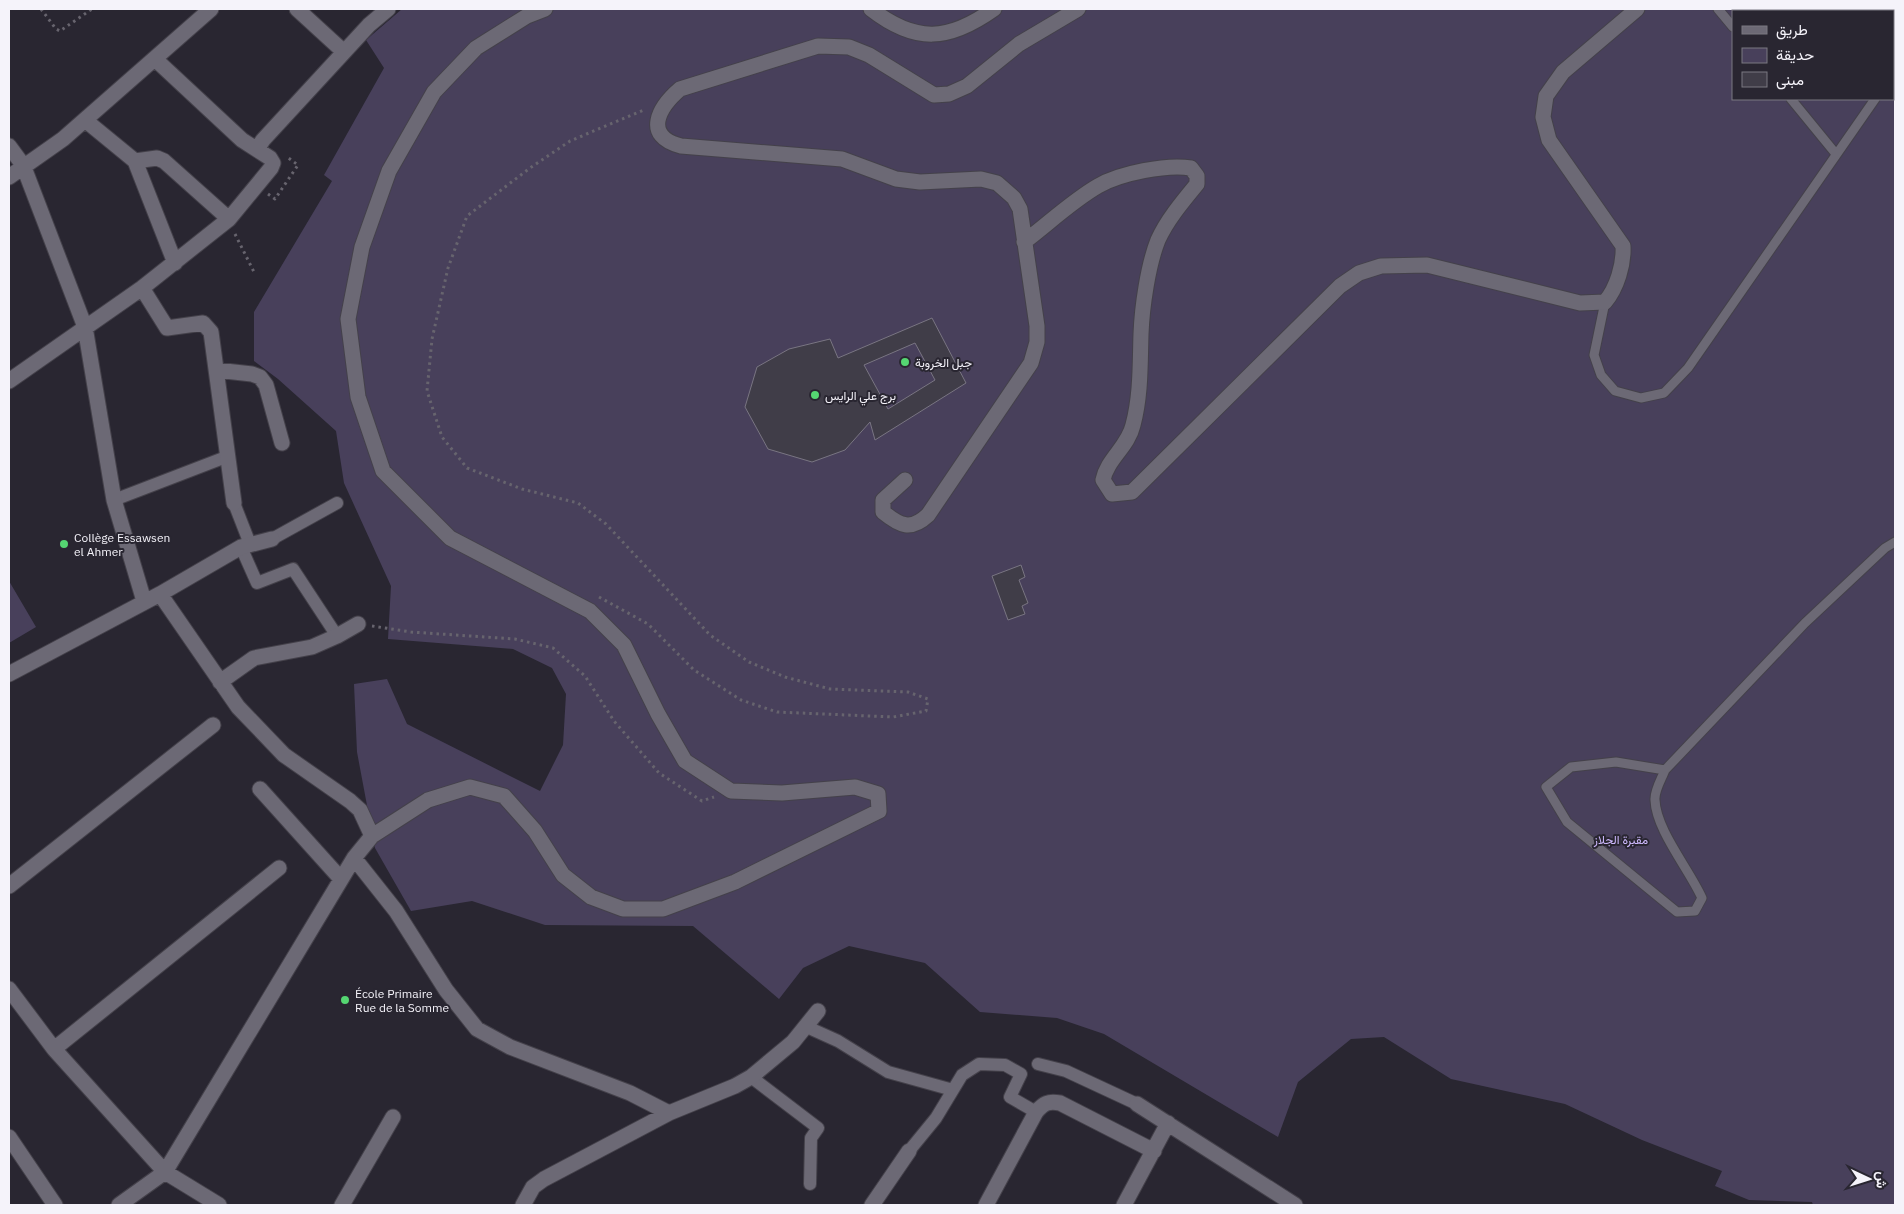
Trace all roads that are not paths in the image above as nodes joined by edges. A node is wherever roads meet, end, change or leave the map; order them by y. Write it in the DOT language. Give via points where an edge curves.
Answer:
graph roads {
  1 [pos="211,9"];
  2 [pos="298,9"];
  3 [pos="388,9"];
  4 [pos="546,9"];
  5 [pos="872,9"];
  6 [pos="994,9"];
  7 [pos="1078,9"];
  8 [pos="1637,9"];
  9 [pos="1718,9"];
  10 [pos="1732,26"];
  11 [pos="344,52"];
  12 [pos="155,59"];
  13 [pos="1792,100"];
  14 [pos="1873,100"];
  15 [pos="84,120"];
  16 [pos="9,146"];
  17 [pos="258,149"];
  18 [pos="1836,154"];
  19 [pos="135,161"];
  20 [pos="22,165"];
  21 [pos="9,176"];
  22 [pos="229,219"];
  23 [pos="1024,242"];
  24 [pos="174,262"];
  25 [pos="142,288"];
  26 [pos="1605,302"];
  27 [pos="86,327"];
  28 [pos="216,370"];
  29 [pos="9,381"];
  30 [pos="282,443"];
  31 [pos="226,457"];
  32 [pos="905,480"];
  33 [pos="114,500"];
  34 [pos="234,502"];
  35 [pos="337,503"];
  36 [pos="272,539"];
  37 [pos="1895,542"];
  38 [pos="245,546"];
  39 [pos="160,594"];
  40 [pos="144,601"];
  41 [pos="358,624"];
  42 [pos="337,636"];
  43 [pos="9,674"];
  44 [pos="220,682"];
  45 [pos="213,725"];
  46 [pos="1665,770"];
  47 [pos="260,789"];
  48 [pos="372,836"];
  49 [pos="354,858"];
  50 [pos="279,868"];
  51 [pos="341,879"];
  52 [pos="9,886"];
  53 [pos="9,989"];
  54 [pos="818,1011"];
  55 [pos="807,1027"];
  56 [pos="54,1049"];
  57 [pos="1038,1064"];
  58 [pos="751,1076"];
  59 [pos="953,1090"];
  60 [pos="1137,1104"];
  61 [pos="1036,1112"];
  62 [pos="669,1114"];
  63 [pos="393,1117"];
  64 [pos="1168,1123"];
  65 [pos="9,1137"];
  66 [pos="909,1151"];
  67 [pos="1154,1151"];
  68 [pos="165,1172"];
  69 [pos="810,1184"];
  70 [pos="1279,1201"];
  71 [pos="55,1205"];
  72 [pos="119,1205"];
  73 [pos="219,1205"];
  74 [pos="342,1205"];
  75 [pos="523,1205"];
  76 [pos="872,1205"];
  77 [pos="986,1205"];
  78 [pos="1124,1205"];
  79 [pos="1295,1205"];
  1 -- 12 [label="street"];
  2 -- 11 [label="street"];
  3 -- 11 [label="street"];
  4 -- 48 [label="street" via="527,16 476,48 434,92 389,171 362,247 348,319 358,397 383,471 450,538 590,611 624,645 685,761 731,791 782,793 855,787 878,794 880,811 735,882 663,909 623,909 591,897 563,875 535,832 504,796 470,787 428,800"];
  5 -- 6 [label="street" via="904,29 927,34 946,34 974,23"];
  7 -- 23 [label="street" via="1018,44 967,86 948,94 934,95 869,55 849,47 818,46 680,89 666,101 657,117 660,131 668,143 681,146 842,159 896,179 920,182 981,179 996,183 1014,198 1020,209"];
  8 -- 26 [label="street" via="1563,72 1546,96 1543,117 1549,140 1623,246 1623,258 1611,295"];
  9 -- 10 [label="lane"];
  11 -- 17 [label="street"];
  12 -- 15 [label="street"];
  12 -- 17 [label="street" via="242,140"];
  13 -- 18 [label="lane"];
  14 -- 18 [label="lane"];
  15 -- 19 [label="street"];
  15 -- 20 [label="street" via="63,139"];
  16 -- 20 [label="street"];
  17 -- 22 [label="street" via="270,158 271,168"];
  18 -- 26 [label="lane" via="1688,368 1664,393 1641,398 1616,391 1601,375 1594,355"];
  19 -- 22 [label="street" via="158,158 164,161"];
  19 -- 24 [label="street"];
  20 -- 21 [label="street"];
  20 -- 27 [label="street"];
  22 -- 24 [label="street"];
  23 -- 26 [label="street" via="1098,186 1118,178 1175,165 1191,168 1197,176 1197,184 1158,240 1152,262 1141,330 1134,424 1128,441 1105,469 1103,480 1112,494 1132,492 1146,480 1327,299 1359,273 1381,266 1427,265 1580,303"];
  23 -- 32 [label="street" via="1037,326 1037,342 1031,363 928,515 918,524 906,526 883,512 883,500"];
  24 -- 25 [label="street"];
  25 -- 27 [label="street"];
  25 -- 28 [label="street" via="167,328 203,323 208,326"];
  27 -- 29 [label="street"];
  27 -- 33 [label="street"];
  28 -- 30 [label="street" via="260,377 266,385"];
  28 -- 31 [label="street"];
  31 -- 33 [label="street"];
  31 -- 34 [label="street"];
  33 -- 40 [label="street"];
  34 -- 38 [label="street"];
  35 -- 36 [label="street"];
  36 -- 38 [label="street"];
  37 -- 46 [label="lane" via="1805,623"];
  38 -- 39 [label="street"];
  38 -- 42 [label="street" via="257,583 293,569"];
  39 -- 40 [label="street"];
  39 -- 44 [label="street"];
  40 -- 43 [label="street"];
  41 -- 42 [label="street"];
  42 -- 44 [label="street" via="303,649 254,658"];
  44 -- 48 [label="street" via="273,745 360,810"];
  45 -- 52 [label="street"];
  46 -- 46 [label="lane" via="1616,762 1571,767 1546,787 1567,822 1677,912 1695,911 1702,898 1664,830 1655,799"];
  47 -- 51 [label="street"];
  48 -- 49 [label="street"];
  49 -- 51 [label="street"];
  49 -- 62 [label="street" via="396,911 446,990 477,1029 510,1047 630,1093"];
  50 -- 56 [label="street"];
  51 -- 68 [label="street"];
  53 -- 56 [label="street"];
  54 -- 55 [label="street"];
  55 -- 58 [label="street"];
  55 -- 59 [label="street" via="838,1041 888,1072"];
  56 -- 68 [label="street"];
  57 -- 60 [label="street" via="1066,1070"];
  58 -- 62 [label="street"];
  58 -- 69 [label="street" via="818,1128 811,1138"];
  59 -- 61 [label="street" via="962,1075 979,1064 1005,1065 1021,1074 1010,1097"];
  59 -- 66 [label="street" via="936,1118"];
  60 -- 64 [label="street"];
  61 -- 67 [label="street" via="1051,1101 1060,1103"];
  61 -- 77 [label="street"];
  62 -- 75 [label="street" via="544,1179 533,1188"];
  63 -- 74 [label="street"];
  64 -- 67 [label="street"];
  64 -- 70 [label="street"];
  65 -- 71 [label="street"];
  66 -- 76 [label="street"];
  67 -- 78 [label="street"];
  68 -- 72 [label="street"];
  68 -- 73 [label="street"];
  70 -- 79 [label="street"];
}
